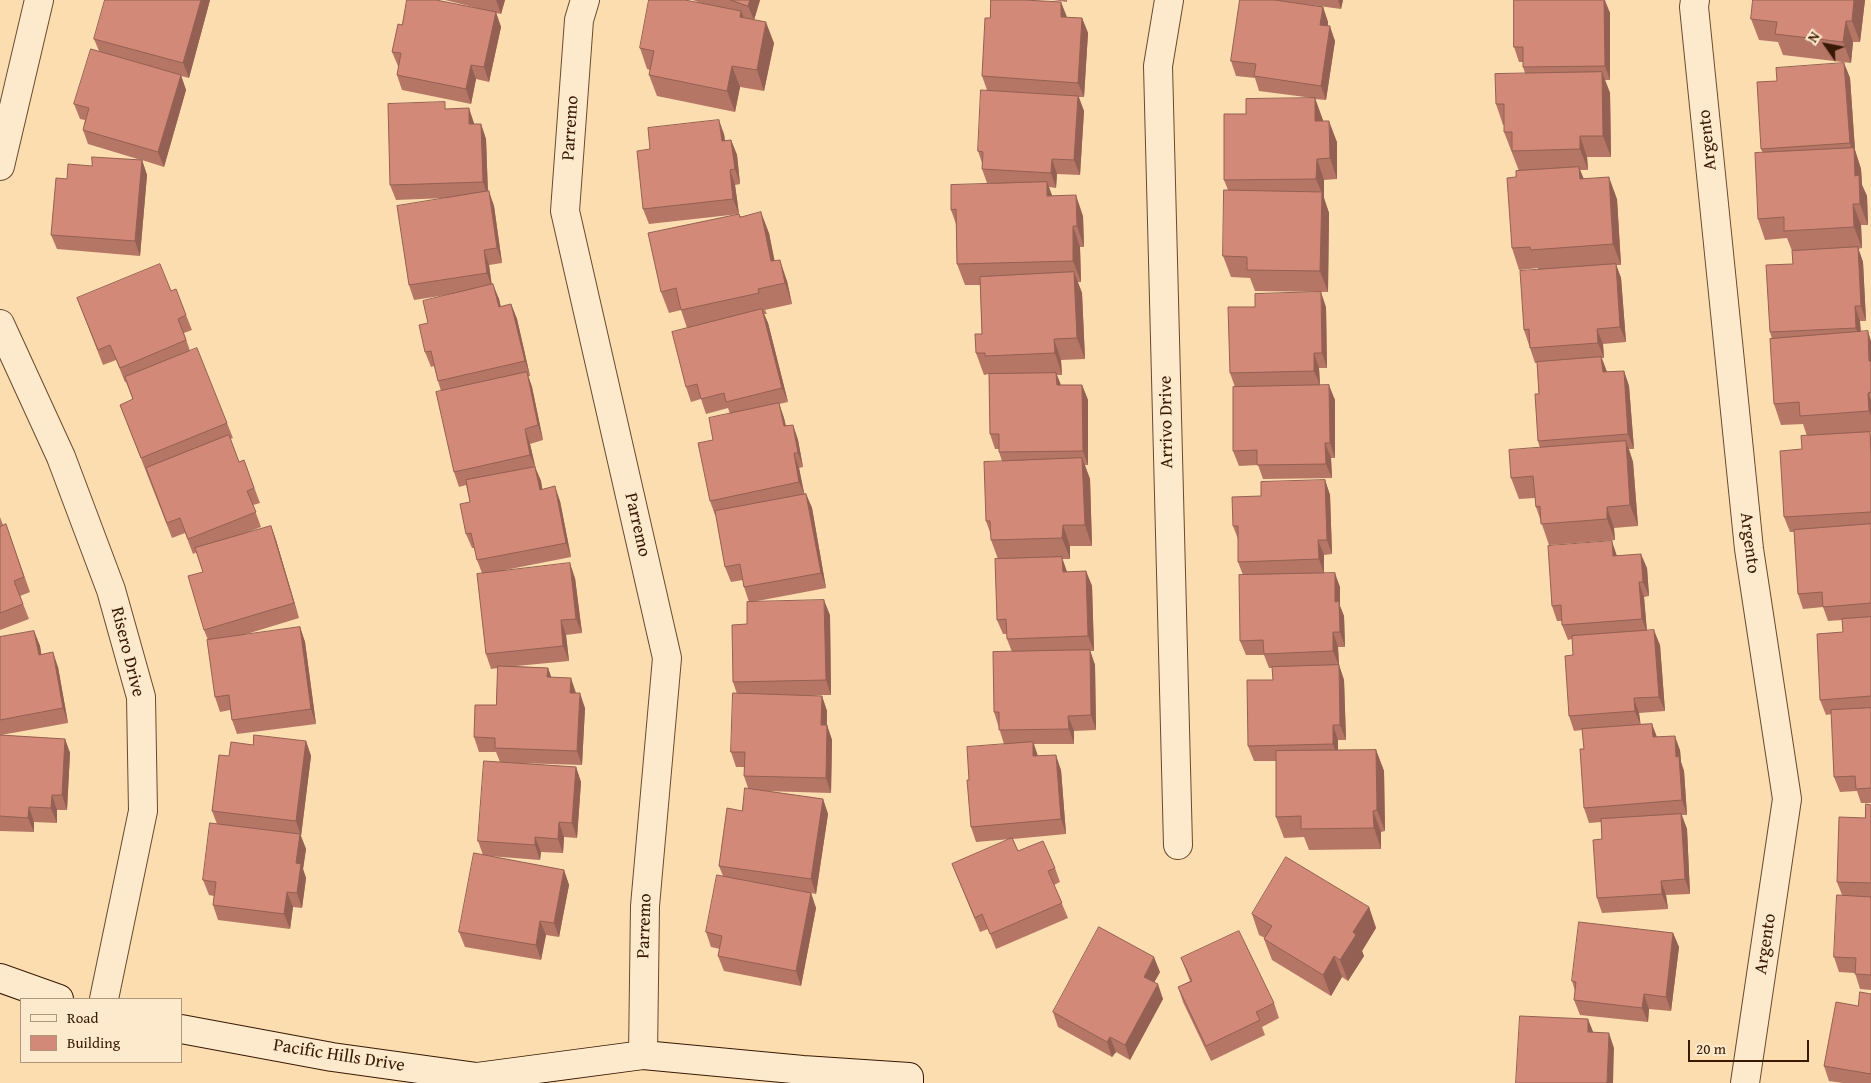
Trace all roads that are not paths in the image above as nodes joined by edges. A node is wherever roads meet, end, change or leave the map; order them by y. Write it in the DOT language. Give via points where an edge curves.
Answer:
graph roads {
  1 [pos="39,0"];
  2 [pos="584,0"];
  3 [pos="1169,0"];
  4 [pos="1695,0"];
  5 [pos="0,166"];
  6 [pos="0,324"];
  7 [pos="1178,845"];
  8 [pos="0,978"];
  9 [pos="56,998"];
  10 [pos="104,998"];
  11 [pos="182,1029"];
  12 [pos="643,1055"];
  13 [pos="909,1083"];
  14 [pos="1745,1083"];
  1 -- 5 [label="street"];
  2 -- 12 [label="street, Parremo" via="579,20 565,211 667,658 645,906"];
  3 -- 7 [label="street, Arrivo Drive" via="1158,66"];
  4 -- 14 [label="street, Argento" via="1749,549 1788,798"];
  6 -- 10 [label="street, Risero Drive" via="62,456 111,590 141,697 143,810"];
  8 -- 9 [label="street"];
  11 -- 12 [label="street, Pacific Hills Drive" via="477,1077"];
  12 -- 13 [label="street, Pacific Hills Drive" via="909,1077"];
}
